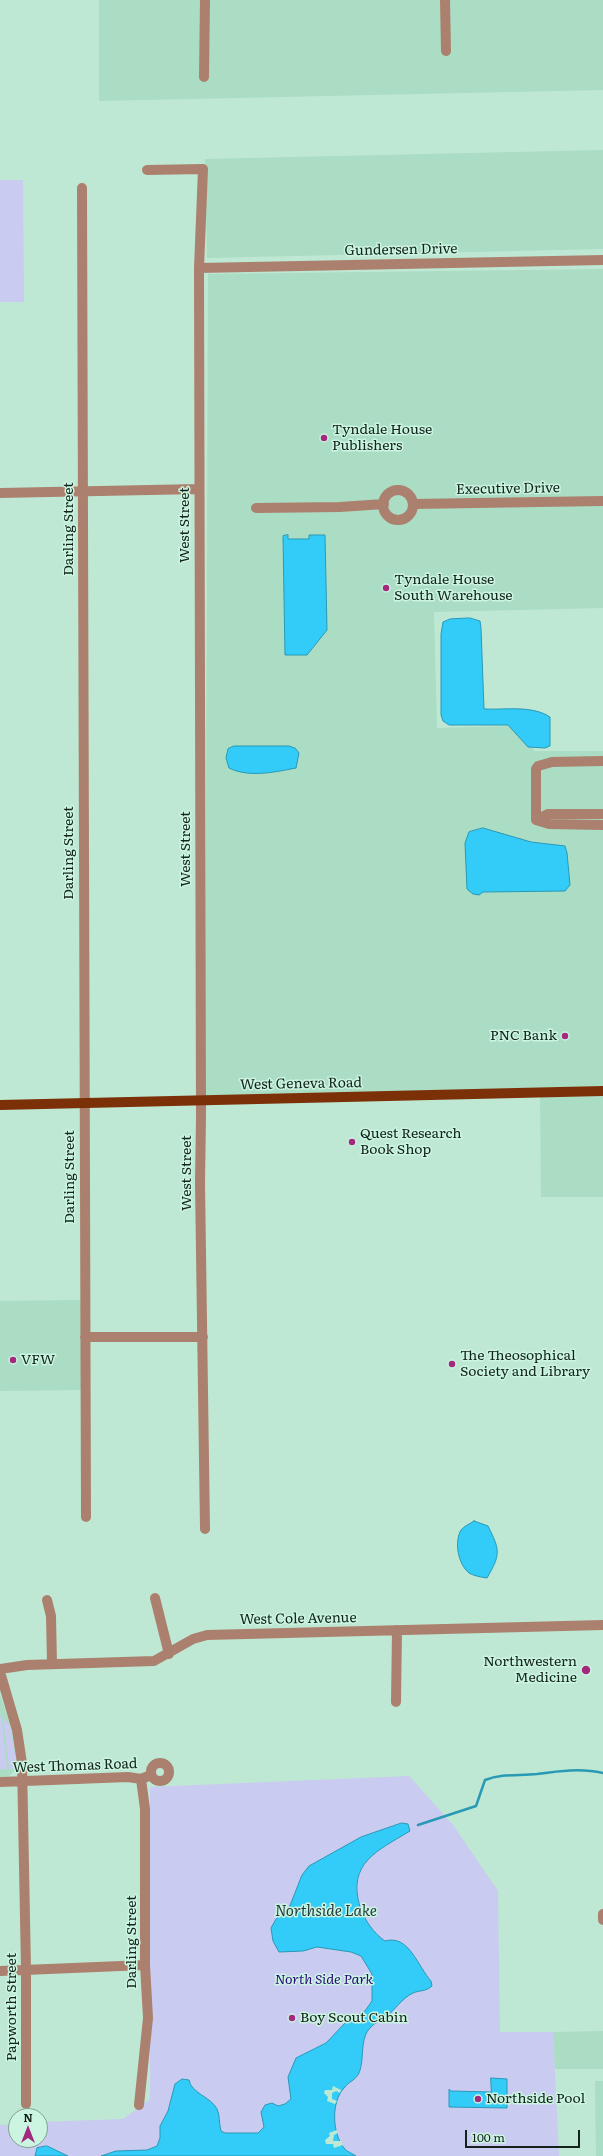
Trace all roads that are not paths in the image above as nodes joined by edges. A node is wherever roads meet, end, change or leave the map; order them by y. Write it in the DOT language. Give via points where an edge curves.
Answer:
graph roads {
  1 [pos="205,0"];
  2 [pos="445,0"];
  3 [pos="446,51"];
  4 [pos="204,77"];
  5 [pos="147,170"];
  6 [pos="82,188"];
  7 [pos="603,260"];
  8 [pos="199,268"];
  9 [pos="199,489"];
  10 [pos="0,492"];
  11 [pos="83,492"];
  12 [pos="603,501"];
  13 [pos="384,504"];
  14 [pos="413,504"];
  15 [pos="256,508"];
  16 [pos="603,761"];
  17 [pos="603,814"];
  18 [pos="536,820"];
  19 [pos="603,824"];
  20 [pos="603,1091"];
  21 [pos="201,1100"];
  22 [pos="84,1103"];
  23 [pos="0,1105"];
  24 [pos="85,1337"];
  25 [pos="203,1337"];
  26 [pos="86,1518"];
  27 [pos="205,1528"];
  28 [pos="155,1598"];
  29 [pos="47,1600"];
  30 [pos="603,1626"];
  31 [pos="397,1630"];
  32 [pos="169,1654"];
  33 [pos="52,1664"];
  34 [pos="0,1669"];
  35 [pos="0,1672"];
  36 [pos="396,1702"];
  37 [pos="151,1776"];
  38 [pos="141,1779"];
  39 [pos="0,1782"];
  40 [pos="22,1782"];
  41 [pos="603,1914"];
  42 [pos="603,1920"];
  43 [pos="145,1965"];
  44 [pos="26,1970"];
  45 [pos="0,1971"];
  46 [pos="26,2104"];
  47 [pos="139,2105"];
  1 -- 4 [label="street"];
  2 -- 3 [label="street"];
  5 -- 8 [label="street, West Street" via="203,169"];
  6 -- 11 [label="street, Darling Street"];
  7 -- 8 [label="street, Gundersen Drive"];
  8 -- 9 [label="street, West Street"];
  9 -- 11 [label="street"];
  9 -- 21 [label="street, West Street"];
  10 -- 11 [label="street"];
  11 -- 22 [label="street, Darling Street"];
  12 -- 14 [label="street, Executive Drive"];
  13 -- 14 [label="street" via="388,495 401,491 410,495"];
  13 -- 14 [label="street" via="389,517 398,520 411,513"];
  13 -- 15 [label="street"];
  16 -- 18 [label="street" via="552,762 538,766"];
  17 -- 18 [label="street" via="548,814"];
  18 -- 19 [label="street" via="549,824"];
  20 -- 21 [label="main road, West Geneva Road"];
  21 -- 22 [label="main road, West Geneva Road"];
  21 -- 25 [label="street, West Street"];
  22 -- 23 [label="main road, West Geneva Road"];
  22 -- 24 [label="street, Darling Street"];
  24 -- 25 [label="street"];
  24 -- 26 [label="street, Darling Street"];
  25 -- 27 [label="street, West Street"];
  28 -- 32 [label="street"];
  29 -- 33 [label="street" via="51,1616"];
  30 -- 31 [label="street, West Cole Avenue"];
  31 -- 32 [label="street, West Cole Avenue" via="207,1635 193,1639"];
  31 -- 36 [label="street"];
  32 -- 33 [label="street, West Cole Avenue" via="145,1662"];
  33 -- 34 [label="street, West Cole Avenue"];
  35 -- 40 [label="street, Papworth Street" via="16,1730"];
  37 -- 38 [label="street, West Thomas Road"];
  38 -- 40 [label="street, West Thomas Road" via="128,1777"];
  38 -- 43 [label="street, Darling Street" via="145,1809"];
  39 -- 40 [label="street, West Thomas Road"];
  40 -- 44 [label="street, Papworth Street"];
  41 -- 42 [label="street"];
  43 -- 44 [label="street"];
  43 -- 47 [label="street, Darling Street" via="148,2018"];
  44 -- 45 [label="street"];
  44 -- 46 [label="street, Papworth Street"];
}
